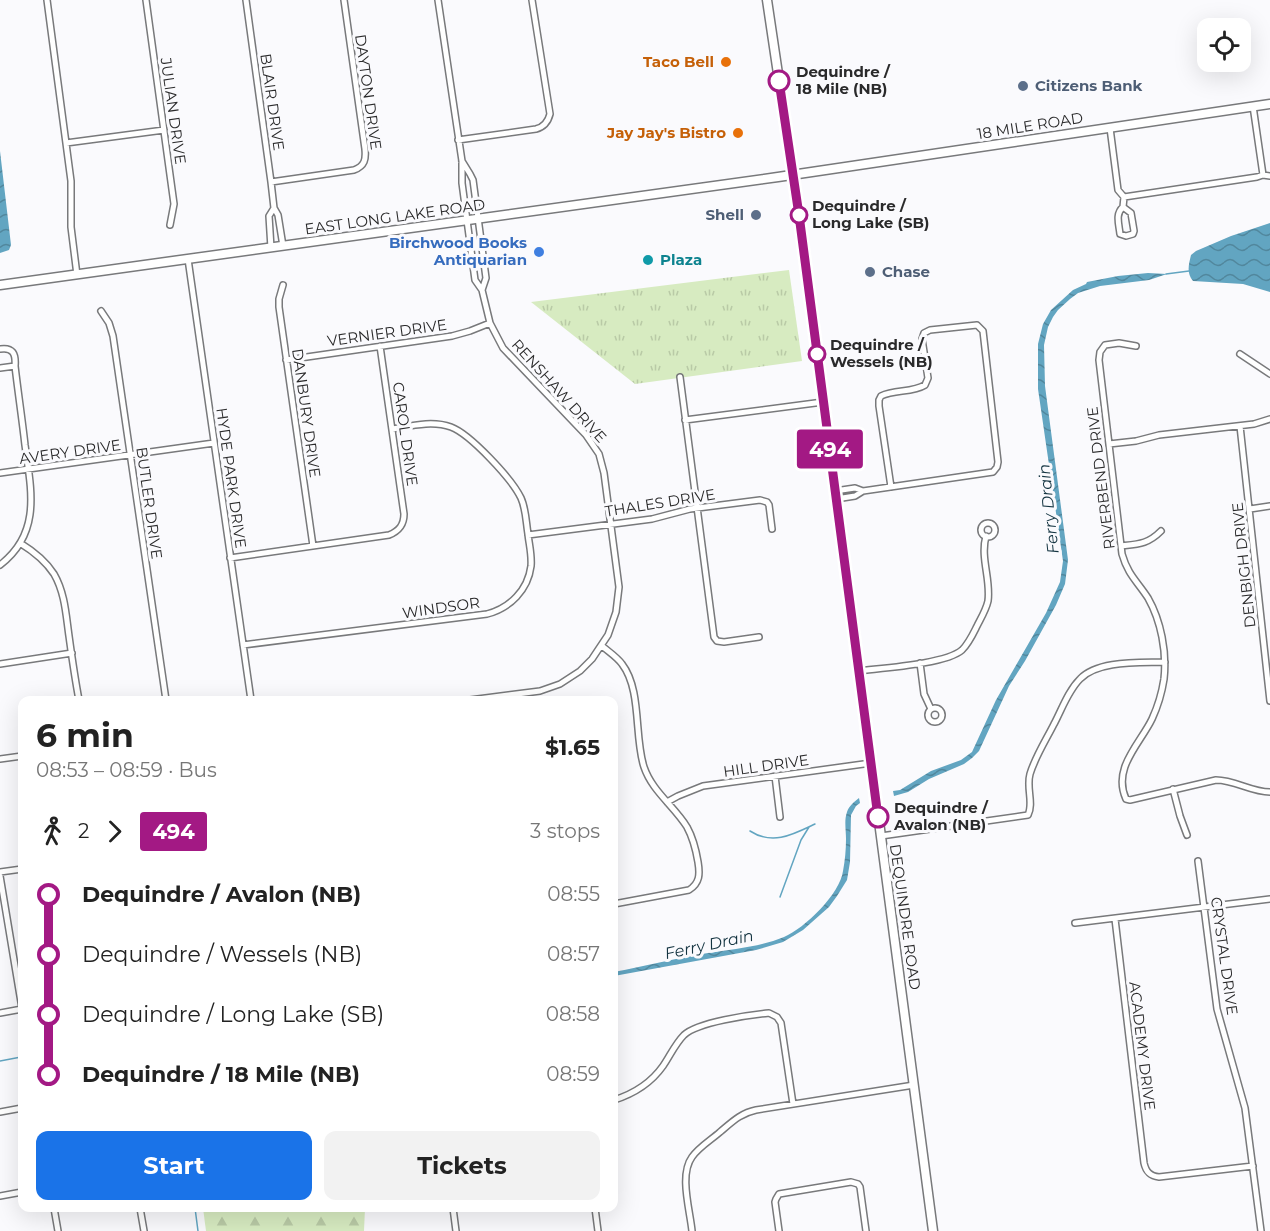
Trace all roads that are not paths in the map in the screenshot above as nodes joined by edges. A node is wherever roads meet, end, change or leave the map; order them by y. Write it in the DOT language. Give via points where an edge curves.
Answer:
graph roads {
  1 [pos="47,0"];
  2 [pos="146,0"];
  3 [pos="246,0"];
  4 [pos="344,0"];
  5 [pos="438,0"];
  6 [pos="532,0"];
  7 [pos="767,0"];
  8 [pos="1270,104"];
  9 [pos="1253,106"];
  10 [pos="1110,128"];
  11 [pos="164,130"];
  12 [pos="458,140"];
  13 [pos="66,143"];
  14 [pos="462,161"];
  15 [pos="793,175"];
  16 [pos="1267,175"];
  17 [pos="272,182"];
  18 [pos="1124,197"];
  19 [pos="1123,207"];
  20 [pos="273,208"];
  21 [pos="478,219"];
  22 [pos="467,221"];
  23 [pos="171,225"];
  24 [pos="283,246"];
  25 [pos="270,248"];
  26 [pos="188,259"];
  27 [pos="77,275"];
  28 [pos="0,285"];
  29 [pos="283,285"];
  30 [pos="482,290"];
  31 [pos="101,311"];
  32 [pos="490,323"];
  33 [pos="380,346"];
  34 [pos="1136,346"];
  35 [pos="0,349"];
  36 [pos="1240,354"];
  37 [pos="286,360"];
  38 [pos="15,366"];
  39 [pos="0,368"];
  40 [pos="1270,374"];
  41 [pos="680,377"];
  42 [pos="823,402"];
  43 [pos="1270,419"];
  44 [pos="685,420"];
  45 [pos="1240,426"];
  46 [pos="392,429"];
  47 [pos="214,443"];
  48 [pos="1109,444"];
  49 [pos="130,455"];
  50 [pos="29,470"];
  51 [pos="0,473"];
  52 [pos="891,487"];
  53 [pos="836,495"];
  54 [pos="1270,506"];
  55 [pos="697,508"];
  56 [pos="1250,509"];
  57 [pos="611,524"];
  58 [pos="772,529"];
  59 [pos="1161,531"];
  60 [pos="528,535"];
  61 [pos="986,536"];
  62 [pos="20,543"];
  63 [pos="313,546"];
  64 [pos="1121,546"];
  65 [pos="230,558"];
  66 [pos="0,565"];
  67 [pos="759,638"];
  68 [pos="243,645"];
  69 [pos="602,646"];
  70 [pos="72,653"];
  71 [pos="1165,662"];
  72 [pos="920,663"];
  73 [pos="0,664"];
  74 [pos="859,671"];
  75 [pos="536,692"];
  76 [pos="78,696"];
  77 [pos="165,696"];
  78 [pos="250,696"];
  79 [pos="503,696"];
  80 [pos="537,696"];
  81 [pos="1270,701"];
  82 [pos="931,709"];
  83 [pos="18,757"];
  84 [pos="0,759"];
  85 [pos="871,763"];
  86 [pos="775,776"];
  87 [pos="1173,789"];
  88 [pos="1270,792"];
  89 [pos="667,802"];
  90 [pos="780,817"];
  91 [pos="1187,835"];
  92 [pos="881,836"];
  93 [pos="1198,861"];
  94 [pos="18,870"];
  95 [pos="0,874"];
  96 [pos="1270,899"];
  97 [pos="618,903"];
  98 [pos="1204,908"];
  99 [pos="1114,919"];
  100 [pos="1075,923"];
  101 [pos="18,984"];
  102 [pos="18,1009"];
  103 [pos="0,1013"];
  104 [pos="914,1085"];
  105 [pos="618,1098"];
  106 [pos="793,1104"];
  107 [pos="18,1109"];
  108 [pos="0,1112"];
  109 [pos="1253,1166"];
  110 [pos="18,1193"];
  111 [pos="0,1196"];
  112 [pos="55,1212"];
  113 [pos="141,1212"];
  114 [pos="454,1212"];
  115 [pos="596,1212"];
  116 [pos="58,1231"];
  117 [pos="144,1231"];
  118 [pos="456,1231"];
  119 [pos="598,1231"];
  120 [pos="692,1231"];
  121 [pos="779,1231"];
  122 [pos="866,1231"];
  123 [pos="933,1231"];
  124 [pos="1261,1231"];
  1 -- 13 [label="street"];
  2 -- 11 [label="street, JULIAN DRIVE"];
  3 -- 17 [label="street, BLAIR DRIVE"];
  4 -- 17 [label="street, DAYTON DRIVE" via="364,162 354,170"];
  5 -- 12 [label="street, RENSHAW DRIVE"];
  6 -- 12 [label="street" via="550,114 547,122 536,129"];
  7 -- 15 [label="main road, DEQUINDRE ROAD"];
  8 -- 9 [label="main road, 18 MILE ROAD"];
  9 -- 10 [label="main road, 18 MILE ROAD"];
  9 -- 16 [label="street"];
  10 -- 15 [label="main road, 18 MILE ROAD"];
  10 -- 18 [label="street" via="1118,190"];
  11 -- 13 [label="street"];
  11 -- 23 [label="street, JULIAN DRIVE" via="174,204"];
  12 -- 14 [label="street, RENSHAW DRIVE"];
  13 -- 27 [label="street"];
  14 -- 21 [label="street, RENSHAW DRIVE" via="473,180"];
  14 -- 22 [label="street, RENSHAW DRIVE"];
  15 -- 21 [label="main road, EAST LONG LAKE ROAD"];
  15 -- 42 [label="main road, DEQUINDRE ROAD"];
  16 -- 18 [label="street"];
  17 -- 20 [label="street, BLAIR DRIVE"];
  18 -- 19 [label="street"];
  19 -- 19 [label="street" via="1117,214 1120,234 1126,236 1134,231 1131,213"];
  20 -- 24 [label="street, BLAIR DRIVE" via="278,215"];
  20 -- 25 [label="street, BLAIR DRIVE" via="268,216"];
  21 -- 22 [label="main road, EAST LONG LAKE ROAD"];
  21 -- 30 [label="street, RENSHAW DRIVE" via="486,278"];
  22 -- 24 [label="main road, EAST LONG LAKE ROAD"];
  22 -- 30 [label="street, RENSHAW DRIVE" via="475,280"];
  24 -- 25 [label="main road, EAST LONG LAKE ROAD"];
  25 -- 26 [label="main road, EAST LONG LAKE ROAD"];
  26 -- 27 [label="main road, EAST LONG LAKE ROAD"];
  26 -- 47 [label="street, HYDE PARK DRIVE"];
  27 -- 28 [label="main road, EAST LONG LAKE ROAD"];
  29 -- 37 [label="street, DANBURY DRIVE" via="279,307"];
  30 -- 32 [label="street, RENSHAW DRIVE"];
  31 -- 49 [label="street, BUTLER DRIVE" via="113,336"];
  32 -- 33 [label="street, VERNIER DRIVE" via="452,336"];
  32 -- 57 [label="street, RENSHAW DRIVE" via="506,352 594,445 603,467"];
  33 -- 37 [label="street, VERNIER DRIVE"];
  33 -- 46 [label="street, CAROL DRIVE"];
  34 -- 48 [label="street, RIVERBEND DRIVE" via="1110,343 1100,352"];
  35 -- 38 [label="street" via="14,352"];
  36 -- 40 [label="street"];
  37 -- 63 [label="street, DANBURY DRIVE"];
  38 -- 39 [label="street"];
  38 -- 50 [label="street"];
  41 -- 44 [label="street"];
  42 -- 44 [label="street"];
  42 -- 53 [label="main road, DEQUINDRE ROAD"];
  43 -- 45 [label="street"];
  44 -- 55 [label="street"];
  45 -- 48 [label="street"];
  45 -- 56 [label="street, DENBIGH DRIVE"];
  46 -- 60 [label="street, WINDSOR" via="441,424 466,436 510,480 525,509"];
  46 -- 63 [label="street, CAROL DRIVE" via="404,514 402,525 388,535"];
  47 -- 49 [label="street, AVERY DRIVE"];
  47 -- 65 [label="street, HYDE PARK DRIVE"];
  48 -- 64 [label="street, RIVERBEND DRIVE"];
  49 -- 50 [label="street, AVERY DRIVE"];
  49 -- 77 [label="street, BUTLER DRIVE"];
  50 -- 51 [label="street, AVERY DRIVE"];
  50 -- 62 [label="street" via="32,509"];
  52 -- 52 [label="street" via="993,472 998,467 979,326 924,333 928,378 925,385 881,396 879,406"];
  52 -- 53 [label="street" via="855,496"];
  53 -- 74 [label="main road, DEQUINDRE ROAD"];
  54 -- 56 [label="street"];
  55 -- 57 [label="street, THALES DRIVE"];
  55 -- 58 [label="street, THALES DRIVE" via="763,500 769,505"];
  55 -- 67 [label="street" via="717,641"];
  56 -- 81 [label="street, DENBIGH DRIVE"];
  57 -- 60 [label="street, THALES DRIVE"];
  57 -- 69 [label="street, RENSHAW DRIVE" via="618,597 614,621"];
  59 -- 64 [label="street" via="1146,543"];
  60 -- 68 [label="street, WINDSOR" via="531,565 526,583 515,599 498,610"];
  61 -- 72 [label="street" via="988,601 984,613 961,651 949,658"];
  62 -- 66 [label="street"];
  62 -- 70 [label="street" via="40,557 56,579 64,600"];
  63 -- 65 [label="street"];
  64 -- 71 [label="street, RIVERBEND DRIVE" via="1128,570 1156,617"];
  65 -- 68 [label="street, HYDE PARK DRIVE"];
  68 -- 78 [label="street, HYDE PARK DRIVE"];
  69 -- 75 [label="street, RENSHAW DRIVE" via="572,677"];
  69 -- 89 [label="street" via="630,677 643,765"];
  70 -- 73 [label="street"];
  70 -- 76 [label="street"];
  71 -- 87 [label="street, RIVERBEND DRIVE" via="1156,710 1127,760 1124,792 1130,800"];
  71 -- 92 [label="street" via="1098,668 1078,680 1030,772 1028,815"];
  72 -- 74 [label="street"];
  72 -- 82 [label="street" via="924,694"];
  74 -- 85 [label="main road, DEQUINDRE ROAD"];
  75 -- 79 [label="street, RENSHAW DRIVE"];
  75 -- 80 [label="street"];
  83 -- 84 [label="street"];
  85 -- 86 [label="street, HILL DRIVE"];
  85 -- 92 [label="main road, DEQUINDRE ROAD"];
  86 -- 89 [label="street, HILL DRIVE" via="704,786"];
  86 -- 90 [label="street"];
  87 -- 88 [label="street" via="1216,780"];
  87 -- 91 [label="street"];
  89 -- 97 [label="street" via="691,834 698,881 685,891"];
  92 -- 104 [label="main road, DEQUINDRE ROAD"];
  93 -- 98 [label="street, CRYSTAL DRIVE"];
  94 -- 95 [label="street"];
  95 -- 101 [label="street"];
  96 -- 98 [label="street"];
  98 -- 99 [label="street"];
  98 -- 109 [label="street, CRYSTAL DRIVE" via="1217,1009 1245,1107"];
  99 -- 100 [label="street"];
  99 -- 109 [label="street, ACADEMY DRIVE" via="1147,1171 1159,1177"];
  102 -- 103 [label="street"];
  104 -- 106 [label="street"];
  104 -- 123 [label="main road, DEQUINDRE ROAD"];
  105 -- 106 [label="street" via="649,1081 684,1035 696,1027 769,1013 781,1023"];
  106 -- 120 [label="street" via="743,1114 691,1158 686,1176"];
  107 -- 108 [label="street"];
  109 -- 124 [label="street, CRYSTAL DRIVE"];
  110 -- 111 [label="street"];
  112 -- 116 [label="street"];
  113 -- 117 [label="street"];
  114 -- 118 [label="street"];
  115 -- 119 [label="street"];
  121 -- 122 [label="street" via="777,1196 851,1182 860,1187"];
}
